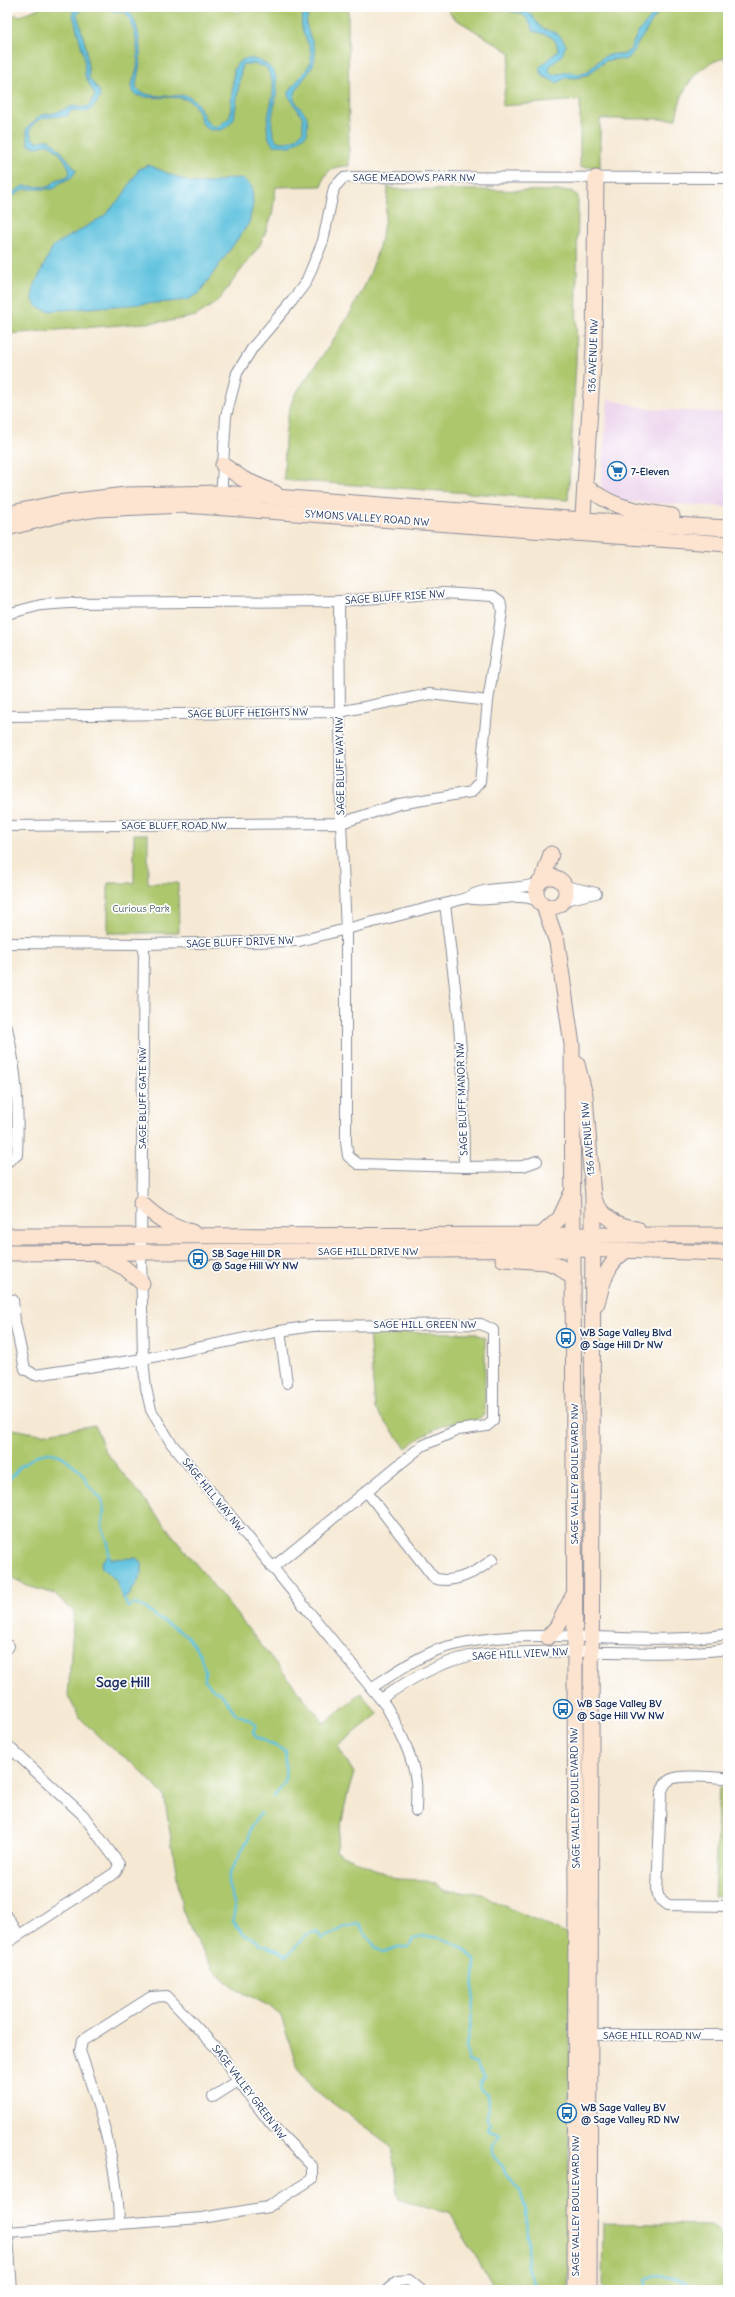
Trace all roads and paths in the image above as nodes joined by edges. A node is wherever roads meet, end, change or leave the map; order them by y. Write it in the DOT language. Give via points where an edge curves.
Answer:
graph roads {
  1 [pos="596,178"];
  2 [pos="728,178"];
  3 [pos="223,465"];
  4 [pos="585,486"];
  5 [pos="289,498"];
  6 [pos="221,500"];
  7 [pos="7,514"];
  8 [pos="691,525"];
  9 [pos="582,527"];
  10 [pos="7,528"];
  11 [pos="728,528"];
  12 [pos="728,544"];
  13 [pos="339,601"];
  14 [pos="7,614"];
  15 [pos="488,701"];
  16 [pos="339,712"];
  17 [pos="7,716"];
  18 [pos="341,824"];
  19 [pos="7,826"];
  20 [pos="555,888"];
  21 [pos="468,898"];
  22 [pos="445,904"];
  23 [pos="541,904"];
  24 [pos="346,930"];
  25 [pos="558,942"];
  26 [pos="7,943"];
  27 [pos="144,944"];
  28 [pos="7,1028"];
  29 [pos="572,1045"];
  30 [pos="10,1052"];
  31 [pos="537,1161"];
  32 [pos="7,1162"];
  33 [pos="464,1167"];
  34 [pos="572,1189"];
  35 [pos="593,1196"];
  36 [pos="142,1203"];
  37 [pos="541,1234"];
  38 [pos="574,1234"];
  39 [pos="592,1234"];
  40 [pos="670,1234"];
  41 [pos="698,1234"];
  42 [pos="728,1235"];
  43 [pos="7,1236"];
  44 [pos="214,1237"];
  45 [pos="141,1244"];
  46 [pos="574,1249"];
  47 [pos="592,1250"];
  48 [pos="454,1251"];
  49 [pos="95,1252"];
  50 [pos="624,1252"];
  51 [pos="698,1252"];
  52 [pos="7,1253"];
  53 [pos="728,1253"];
  54 [pos="728,1259"];
  55 [pos="574,1279"];
  56 [pos="142,1283"];
  57 [pos="13,1300"];
  58 [pos="592,1324"];
  59 [pos="280,1331"];
  60 [pos="142,1358"];
  61 [pos="287,1383"];
  62 [pos="367,1492"];
  63 [pos="493,1559"];
  64 [pos="272,1568"];
  65 [pos="574,1594"];
  66 [pos="728,1634"];
  67 [pos="548,1637"];
  68 [pos="574,1644"];
  69 [pos="590,1645"];
  70 [pos="728,1649"];
  71 [pos="371,1688"];
  72 [pos="381,1699"];
  73 [pos="7,1746"];
  74 [pos="728,1778"];
  75 [pos="416,1811"];
  76 [pos="728,1906"];
  77 [pos="7,1916"];
  78 [pos="19,1935"];
  79 [pos="7,1943"];
  80 [pos="582,2034"];
  81 [pos="728,2034"];
  82 [pos="238,2081"];
  83 [pos="213,2098"];
  84 [pos="119,2223"];
  85 [pos="8,2228"];
  86 [pos="12,2290"];
  87 [pos="387,2290"];
  88 [pos="421,2290"];
  89 [pos="575,2290"];
  90 [pos="589,2290"];
  1 -- 2 [label="street, SAGE MEADOWS PARK NW"];
  1 -- 3 [label="street, SAGE MEADOWS PARK NW" via="352,177 339,181 333,194 328,224 306,282 253,347 237,373 226,411"];
  1 -- 4 [label="street, 136 AVENUE NW" via="594,348"];
  3 -- 5 [label="street" via="243,479"];
  3 -- 6 [label="street, SAGE MEADOWS PARK NW"];
  4 -- 8 [label="street" via="618,506 677,517"];
  4 -- 9 [label="street, 136 AVENUE NW"];
  5 -- 6 [label="street, SYMONS VALLEY ROAD NW"];
  5 -- 9 [label="street, SYMONS VALLEY ROAD NW"];
  6 -- 7 [label="street, SYMONS VALLEY ROAD NW" via="126,495 58,503"];
  6 -- 9 [label="street, SYMONS VALLEY ROAD NW"];
  6 -- 10 [label="street, SYMONS VALLEY ROAD NW" via="184,505 117,507 59,515"];
  8 -- 9 [label="street, SYMONS VALLEY ROAD NW"];
  8 -- 11 [label="street, SYMONS VALLEY ROAD NW"];
  9 -- 12 [label="street, SYMONS VALLEY ROAD NW"];
  13 -- 14 [label="street, SAGE BLUFF RISE NW" via="69,603"];
  13 -- 15 [label="street, SAGE BLUFF RISE NW" via="443,593 493,596 500,602 502,612"];
  13 -- 16 [label="street, SAGE BLUFF WAY NW"];
  15 -- 16 [label="street, SAGE BLUFF HEIGHTS NW" via="430,694"];
  15 -- 18 [label="street, SAGE BLUFF RISE NW" via="480,782 471,792 399,804"];
  16 -- 17 [label="street, SAGE BLUFF HEIGHTS NW"];
  16 -- 18 [label="street, SAGE BLUFF WAY NW"];
  18 -- 19 [label="street, SAGE BLUFF ROAD NW"];
  18 -- 24 [label="street, SAGE BLUFF WAY NW"];
  20 -- 21 [label="street, SAGE BLUFF DRIVE NW" via="481,892"];
  20 -- 23 [label="street" via="553,908"];
  20 -- 23 [label="street" via="535,892"];
  20 -- 25 [label="street, 136 AVENUE NW"];
  21 -- 22 [label="street, SAGE BLUFF DRIVE NW"];
  21 -- 23 [label="street, SAGE BLUFF DRIVE NW" via="478,901 524,897"];
  22 -- 24 [label="street, SAGE BLUFF DRIVE NW"];
  22 -- 33 [label="street, SAGE BLUFF MANOR NW" via="463,1076"];
  23 -- 25 [label="street, 136 AVENUE NW"];
  24 -- 27 [label="street, SAGE BLUFF DRIVE NW" via="299,941"];
  24 -- 33 [label="street, SAGE BLUFF MANOR NW" via="348,1156 358,1164"];
  25 -- 29 [label="street, 136 AVENUE NW"];
  26 -- 27 [label="street, SAGE BLUFF DRIVE NW"];
  27 -- 36 [label="street, SAGE BLUFF GATE NW"];
  28 -- 30 [label="street"];
  29 -- 34 [label="street, 136 AVENUE NW"];
  29 -- 35 [label="street, 136 AVENUE NW" via="585,1095"];
  30 -- 32 [label="street" via="19,1106 17,1155"];
  31 -- 33 [label="street" via="523,1166"];
  34 -- 37 [label="street" via="560,1218"];
  34 -- 38 [label="street, 136 AVENUE NW"];
  35 -- 39 [label="street, 136 AVENUE NW"];
  35 -- 40 [label="street" via="603,1214 623,1227"];
  36 -- 44 [label="street" via="158,1219 170,1226"];
  36 -- 45 [label="street, SAGE BLUFF GATE NW"];
  37 -- 38 [label="street, SAGE HILL DRIVE NW"];
  37 -- 44 [label="street, SAGE HILL DRIVE NW"];
  38 -- 39 [label="street, SAGE HILL DRIVE NW"];
  38 -- 46 [label="street, SAGE VALLEY BOULEVARD NW"];
  39 -- 40 [label="street, SAGE HILL DRIVE NW"];
  39 -- 47 [label="street, SAGE VALLEY BOULEVARD NW"];
  40 -- 41 [label="street, SAGE HILL DRIVE NW"];
  41 -- 42 [label="street, SAGE HILL DRIVE NW"];
  41 -- 51 [label="street"];
  43 -- 45 [label="street, SAGE HILL DRIVE NW"];
  44 -- 45 [label="street, SAGE HILL DRIVE NW"];
  45 -- 48 [label="street, SAGE HILL DRIVE NW"];
  45 -- 49 [label="street, SAGE HILL DRIVE NW"];
  45 -- 56 [label="street, SAGE HILL WAY NW"];
  46 -- 47 [label="street, SAGE HILL DRIVE NW"];
  46 -- 48 [label="street, SAGE HILL DRIVE NW"];
  46 -- 55 [label="street, SAGE VALLEY BOULEVARD NW"];
  47 -- 50 [label="street, SAGE HILL DRIVE NW"];
  47 -- 58 [label="street, SAGE VALLEY BOULEVARD NW"];
  48 -- 55 [label="street" via="479,1257 547,1262 560,1267"];
  49 -- 52 [label="street, SAGE HILL DRIVE NW"];
  49 -- 56 [label="street" via="125,1268"];
  50 -- 51 [label="street, SAGE HILL DRIVE NW"];
  50 -- 58 [label="street" via="606,1271"];
  51 -- 53 [label="street, SAGE HILL DRIVE NW"];
  51 -- 54 [label="street"];
  55 -- 65 [label="street, SAGE VALLEY BOULEVARD NW"];
  56 -- 60 [label="street, SAGE HILL WAY NW"];
  57 -- 60 [label="street, SAGE HILL GREEN NW" via="25,1369 35,1376"];
  58 -- 69 [label="street, SAGE VALLEY BOULEVARD NW"];
  59 -- 60 [label="street, SAGE HILL GREEN NW"];
  59 -- 61 [label="street"];
  59 -- 62 [label="street, SAGE HILL GREEN NW" via="312,1326 481,1324 493,1330 493,1421 488,1426 458,1430 432,1440"];
  60 -- 64 [label="street, SAGE HILL WAY NW" via="146,1388 159,1424 171,1443"];
  62 -- 63 [label="street" via="434,1578 443,1581 481,1569"];
  62 -- 64 [label="street, SAGE HILL GREEN NW"];
  64 -- 71 [label="street, SAGE HILL WAY NW"];
  65 -- 67 [label="street" via="557,1627"];
  65 -- 68 [label="street, SAGE VALLEY BOULEVARD NW"];
  66 -- 69 [label="street"];
  67 -- 68 [label="street, SAGE HILL VIEW NW"];
  67 -- 71 [label="street, SAGE HILL VIEW NW" via="489,1640 444,1648 403,1667"];
  68 -- 69 [label="street"];
  68 -- 72 [label="street, SAGE HILL VIEW NW" via="471,1656 448,1662 410,1679"];
  68 -- 80 [label="street, SAGE VALLEY BOULEVARD NW"];
  69 -- 70 [label="street" via="668,1653"];
  69 -- 80 [label="street, SAGE VALLEY BOULEVARD NW"];
  71 -- 72 [label="street, SAGE HILL WAY NW"];
  72 -- 75 [label="street, SAGE HILL WAY NW" via="397,1725 409,1755 416,1783"];
  73 -- 78 [label="street" via="83,1815 119,1864 116,1872"];
  74 -- 76 [label="street" via="674,1778 664,1786 661,1795 656,1891 659,1898 668,1905"];
  77 -- 78 [label="street"];
  78 -- 79 [label="street"];
  80 -- 81 [label="street, SAGE HILL ROAD NW"];
  80 -- 89 [label="street, SAGE VALLEY BOULEVARD NW"];
  80 -- 90 [label="street, SAGE VALLEY BOULEVARD NW"];
  82 -- 83 [label="street"];
  82 -- 84 [label="street, SAGE VALLEY GREEN NW" via="270,2124 312,2166 312,2179 268,2206 202,2218"];
  82 -- 84 [label="street, SAGE VALLEY GREEN NW" via="219,2051 167,1996 152,1998 82,2042 80,2051 105,2133 118,2201"];
  84 -- 85 [label="street, SAGE VALLEY GREEN NW"];
  85 -- 86 [label="street"];
  87 -- 88 [label="street" via="398,2281 409,2280"];
}
